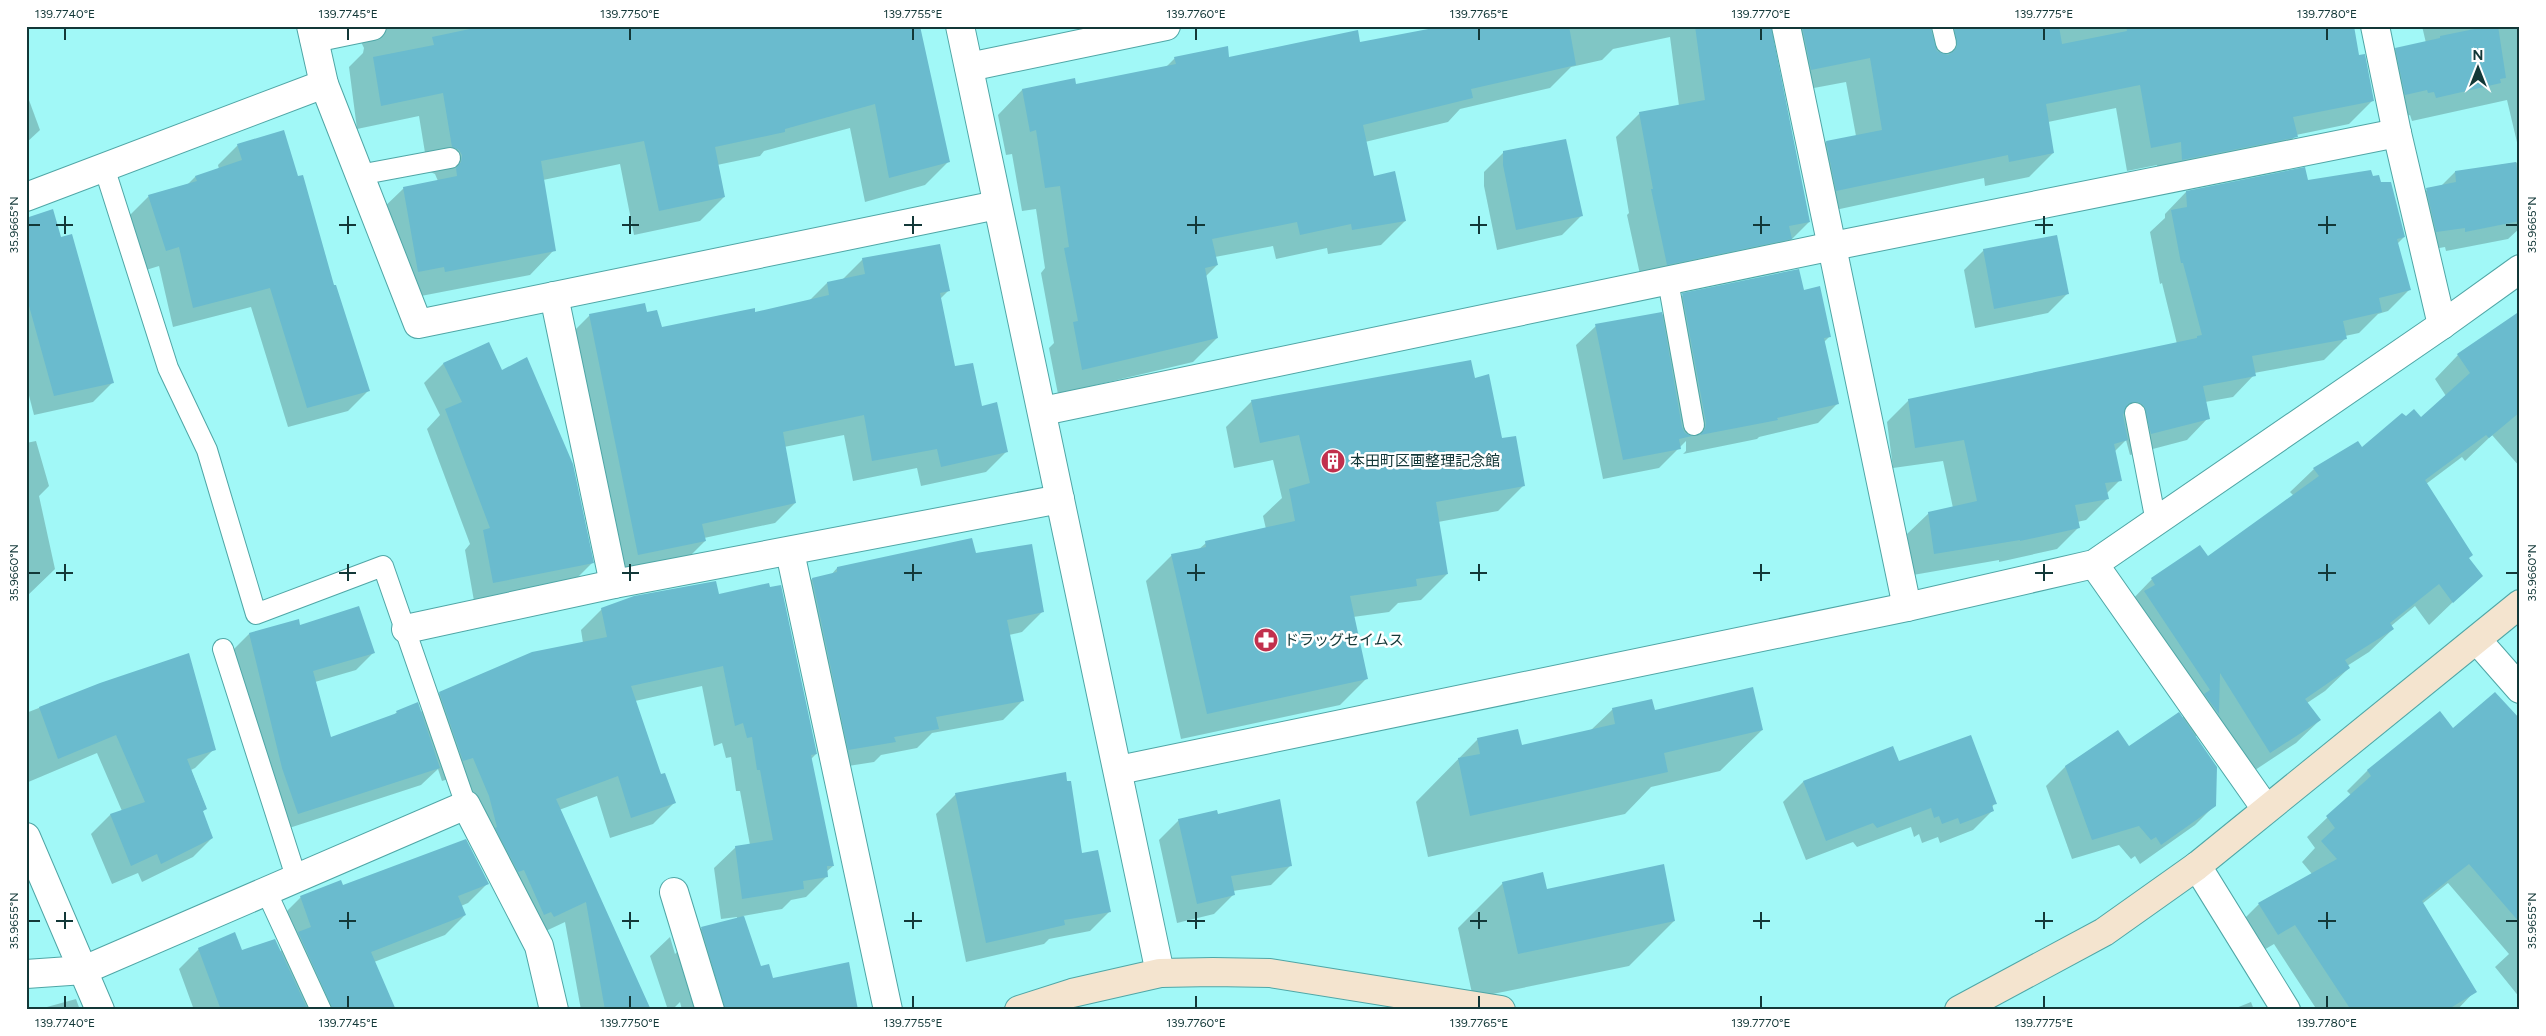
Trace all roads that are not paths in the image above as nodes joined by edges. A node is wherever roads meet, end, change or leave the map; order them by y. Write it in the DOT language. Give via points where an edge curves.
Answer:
graph roads {
  1 [pos="372,26"];
  2 [pos="960,26"];
  3 [pos="1166,26"];
  4 [pos="1786,26"];
  5 [pos="2375,26"];
  6 [pos="312,32"];
  7 [pos="969,67"];
  8 [pos="324,84"];
  9 [pos="2397,133"];
  10 [pos="450,158"];
  11 [pos="104,167"];
  12 [pos="359,176"];
  13 [pos="26,197"];
  14 [pos="997,205"];
  15 [pos="1833,246"];
  16 [pos="2520,269"];
  17 [pos="1668,280"];
  18 [pos="554,296"];
  19 [pos="2442,325"];
  20 [pos="1043,411"];
  21 [pos="2135,413"];
  22 [pos="1694,424"];
  23 [pos="1060,499"];
  24 [pos="2156,522"];
  25 [pos="790,552"];
  26 [pos="2094,564"];
  27 [pos="614,584"];
  28 [pos="2520,604"];
  29 [pos="1907,607"];
  30 [pos="406,629"];
  31 [pos="2477,640"];
  32 [pos="223,649"];
  33 [pos="2520,690"];
  34 [pos="1119,770"];
  35 [pos="466,805"];
  36 [pos="2266,809"];
  37 [pos="26,837"];
  38 [pos="2197,866"];
  39 [pos="297,880"];
  40 [pos="674,892"];
  41 [pos="267,893"];
  42 [pos="84,970"];
  43 [pos="1160,973"];
  44 [pos="26,974"];
  45 [pos="100,1010"];
  46 [pos="321,1010"];
  47 [pos="554,1010"];
  48 [pos="710,1010"];
  49 [pos="888,1010"];
  50 [pos="1019,1010"];
  51 [pos="1501,1010"];
  52 [pos="1959,1010"];
  53 [pos="2286,1010"];
  1 -- 6 [label="street"];
  2 -- 7 [label="street"];
  3 -- 7 [label="street"];
  4 -- 15 [label="street"];
  5 -- 9 [label="street"];
  6 -- 8 [label="street"];
  7 -- 14 [label="street"];
  8 -- 11 [label="street"];
  8 -- 12 [label="street"];
  9 -- 15 [label="street"];
  9 -- 19 [label="street"];
  10 -- 12 [label="lane"];
  11 -- 13 [label="street"];
  11 -- 30 [label="lane" via="168,368 207,450 256,614 383,566"];
  12 -- 18 [label="street" via="418,324"];
  14 -- 18 [label="street"];
  14 -- 20 [label="street"];
  15 -- 17 [label="street"];
  15 -- 29 [label="street"];
  16 -- 19 [label="street"];
  17 -- 20 [label="street"];
  17 -- 22 [label="lane"];
  18 -- 27 [label="street"];
  19 -- 24 [label="street"];
  20 -- 23 [label="street"];
  21 -- 24 [label="lane"];
  23 -- 25 [label="street"];
  23 -- 34 [label="street"];
  24 -- 26 [label="street"];
  25 -- 27 [label="street"];
  25 -- 49 [label="street"];
  26 -- 29 [label="street"];
  26 -- 36 [label="street"];
  27 -- 30 [label="street"];
  28 -- 31 [label="street"];
  29 -- 34 [label="street"];
  30 -- 35 [label="lane"];
  31 -- 33 [label="street"];
  31 -- 36 [label="street"];
  32 -- 39 [label="lane"];
  34 -- 43 [label="street"];
  35 -- 39 [label="street"];
  35 -- 47 [label="street" via="539,946"];
  36 -- 38 [label="street"];
  37 -- 42 [label="street"];
  38 -- 52 [label="street" via="2104,932"];
  38 -- 53 [label="street"];
  39 -- 41 [label="street"];
  40 -- 48 [label="street"];
  41 -- 42 [label="street"];
  41 -- 46 [label="lane"];
  42 -- 44 [label="street"];
  42 -- 45 [label="street"];
  43 -- 50 [label="street" via="1072,993"];
  43 -- 51 [label="street" via="1270,974"];
}
